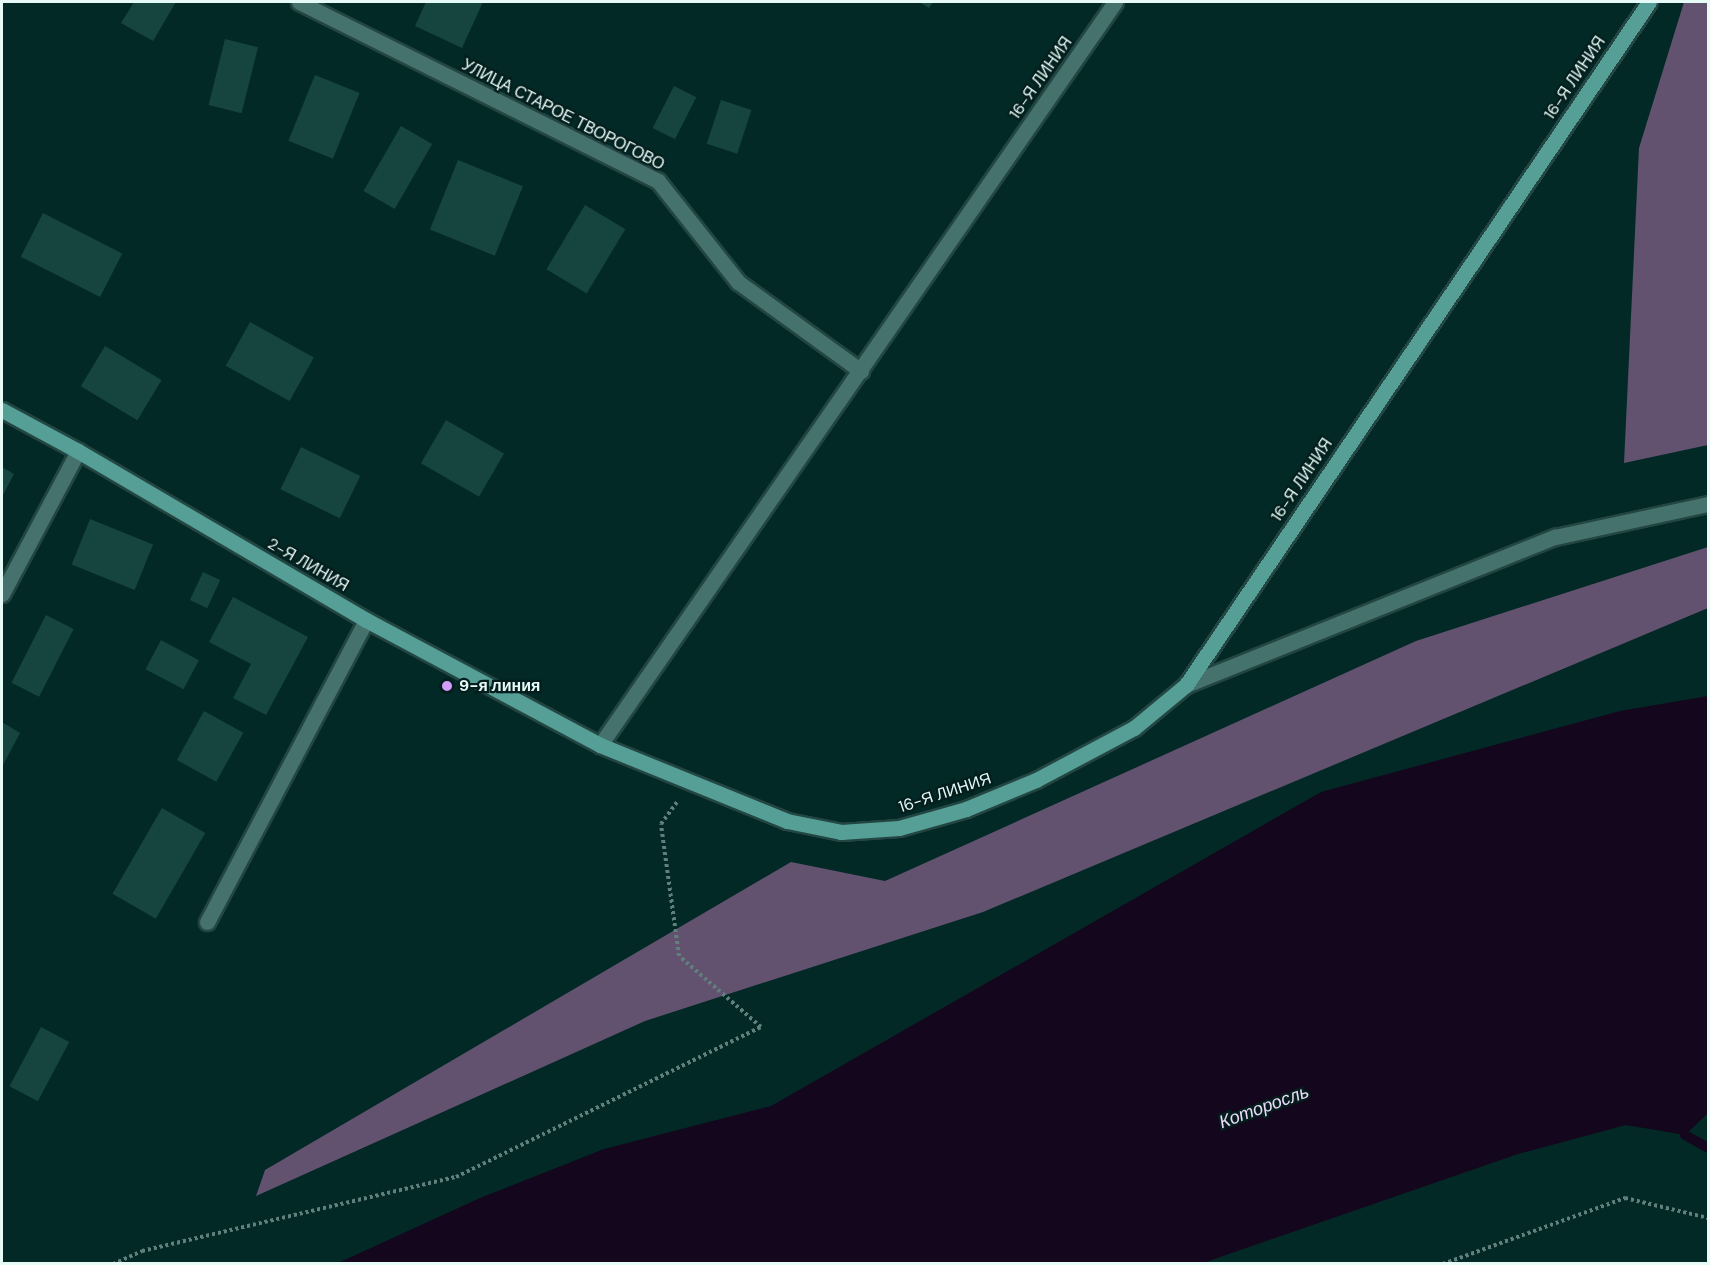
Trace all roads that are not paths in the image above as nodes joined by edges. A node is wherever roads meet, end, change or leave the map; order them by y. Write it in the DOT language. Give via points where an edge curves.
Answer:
graph roads {
  1 [pos="299,2"];
  2 [pos="1115,2"];
  3 [pos="1649,2"];
  4 [pos="861,371"];
  5 [pos="2,410"];
  6 [pos="78,451"];
  7 [pos="1708,504"];
  8 [pos="2,594"];
  9 [pos="366,620"];
  10 [pos="1186,685"];
  11 [pos="600,745"];
  12 [pos="207,922"];
  1 -- 4 [label="street, УЛИЦА СТАРОЕ ТВОРОГОВО" via="658,181 738,282"];
  2 -- 4 [label="street, 16-Я ЛИНИЯ"];
  3 -- 10 [label="street, 16-Я ЛИНИЯ"];
  4 -- 11 [label="street, 16-Я ЛИНИЯ"];
  5 -- 6 [label="street, 2-Я ЛИНИЯ"];
  6 -- 8 [label="street"];
  6 -- 9 [label="street, 2-Я ЛИНИЯ"];
  7 -- 10 [label="street" via="1555,537"];
  9 -- 11 [label="street, 2-Я ЛИНИЯ"];
  9 -- 12 [label="street"];
  10 -- 11 [label="street, 16-Я ЛИНИЯ" via="1134,728 1036,780 966,809 899,828 841,832 787,821"];
}
